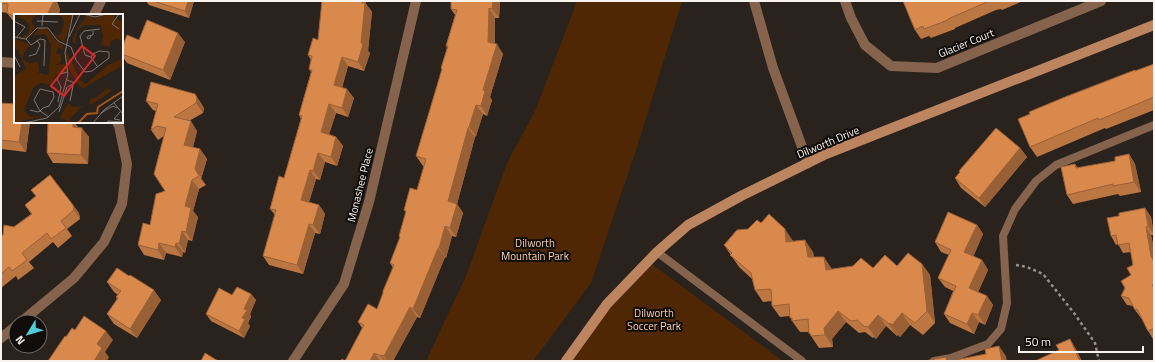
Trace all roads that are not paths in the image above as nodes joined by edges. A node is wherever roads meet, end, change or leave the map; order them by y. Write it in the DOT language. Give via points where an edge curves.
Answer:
graph roads {
  1 [pos="102,1"];
  2 [pos="416,1"];
  3 [pos="754,1"];
  4 [pos="845,1"];
  5 [pos="1101,1"];
  6 [pos="95,14"];
  7 [pos="1154,25"];
  8 [pos="1,62"];
  9 [pos="14,63"];
  10 [pos="118,123"];
  11 [pos="1154,125"];
  12 [pos="808,163"];
  13 [pos="657,252"];
  14 [pos="31,314"];
  15 [pos="293,361"];
  16 [pos="566,361"];
  17 [pos="802,361"];
  18 [pos="934,361"];
  1 -- 6 [label="street"];
  2 -- 15 [label="street, Monashee Place" via="369,202 344,284"];
  3 -- 12 [label="street" via="773,68"];
  4 -- 5 [label="street, Glacier Court" via="865,45 891,66 937,68"];
  7 -- 12 [label="street, Dilworth Drive"];
  8 -- 9 [label="street"];
  10 -- 14 [label="street" via="127,164 122,204 104,242 74,278"];
  11 -- 18 [label="lane" via="1056,166 1036,181 1015,209 1003,236 1007,303 1001,329 988,344 951,358"];
  12 -- 13 [label="street, Dilworth Drive" via="688,226"];
  13 -- 16 [label="street, Dilworth Drive" via="607,304"];
  13 -- 17 [label="lane"];
}
